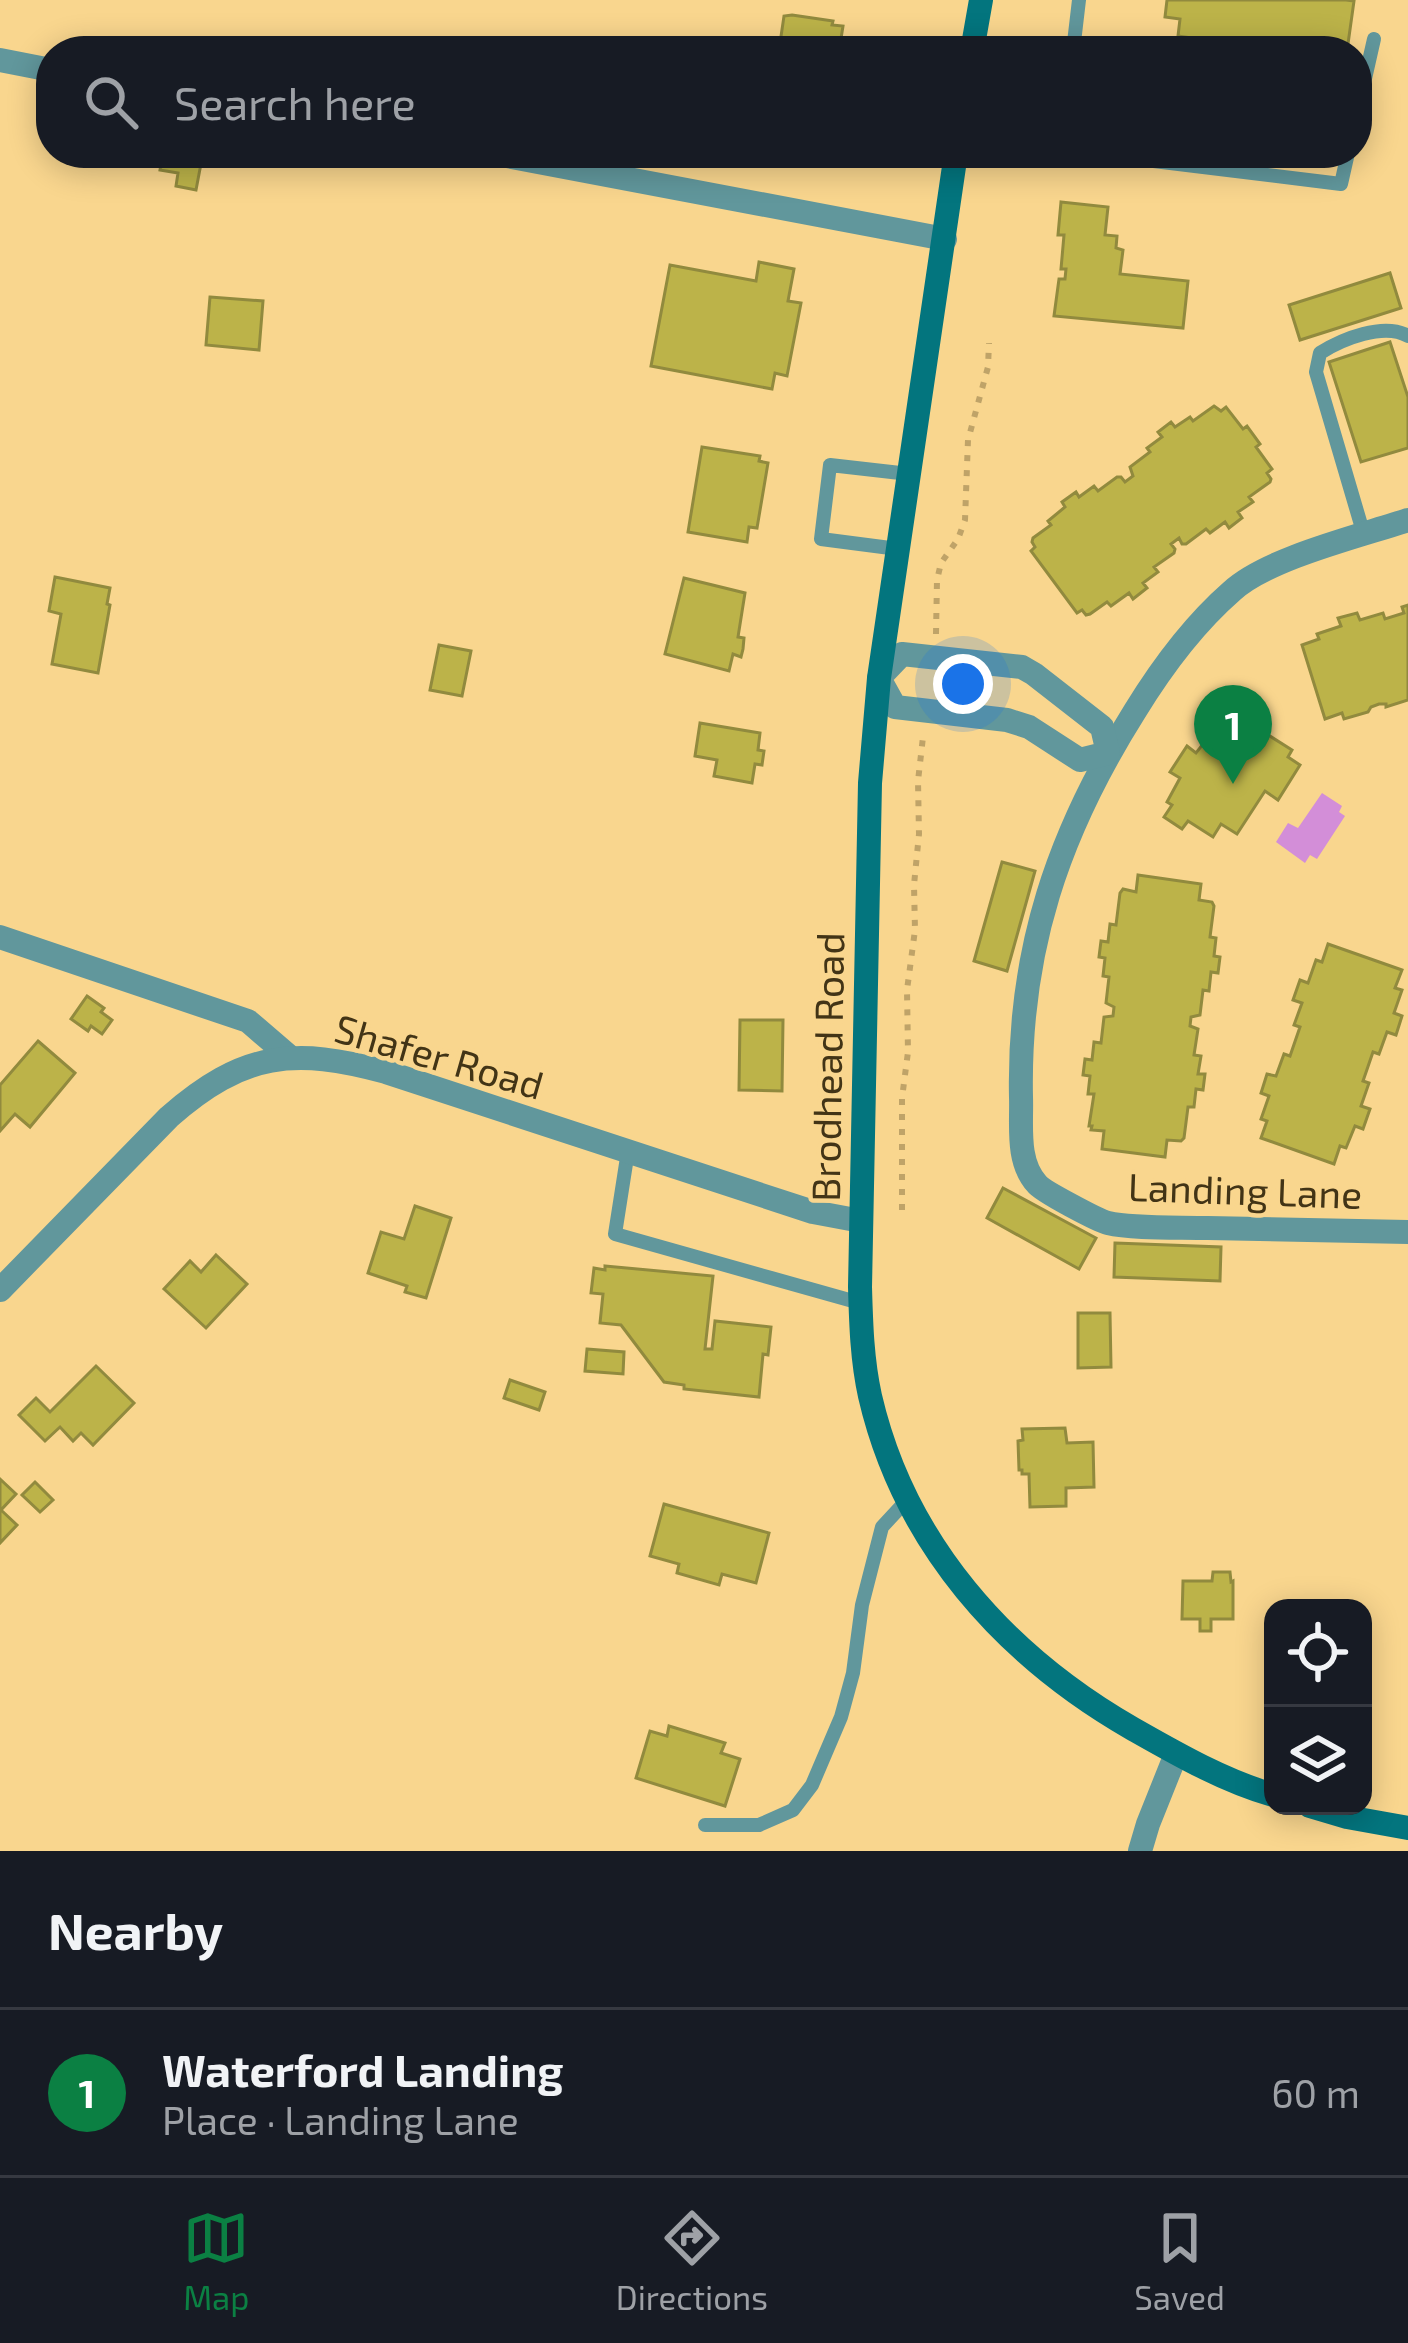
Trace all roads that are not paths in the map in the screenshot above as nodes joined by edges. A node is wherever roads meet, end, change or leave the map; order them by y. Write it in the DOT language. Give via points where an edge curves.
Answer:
graph roads {
  1 [pos="981,0"];
  2 [pos="1078,0"];
  3 [pos="975,36"];
  4 [pos="1074,36"];
  5 [pos="1374,39"];
  6 [pos="1372,48"];
  7 [pos="0,60"];
  8 [pos="36,67"];
  9 [pos="571,168"];
  10 [pos="954,168"];
  11 [pos="1210,168"];
  12 [pos="1345,168"];
  13 [pos="945,238"];
  14 [pos="1408,336"];
  15 [pos="909,474"];
  16 [pos="1408,520"];
  17 [pos="1364,535"];
  18 [pos="898,549"];
  19 [pos="879,678"];
  20 [pos="1108,753"];
  21 [pos="0,937"];
  22 [pos="290,1057"];
  23 [pos="628,1151"];
  24 [pos="861,1221"];
  25 [pos="1408,1232"];
  26 [pos="0,1290"];
  27 [pos="860,1303"];
  28 [pos="907,1500"];
  29 [pos="1176,1754"];
  30 [pos="1264,1791"];
  31 [pos="1340,1815"];
  32 [pos="705,1825"];
  33 [pos="1408,1828"];
  34 [pos="1140,1851"];
  1 -- 3 [label="main road"];
  2 -- 4 [label="lane"];
  5 -- 6 [label="lane"];
  7 -- 8 [label="street"];
  9 -- 13 [label="street"];
  10 -- 13 [label="main road, Brodhead Road"];
  11 -- 12 [label="lane" via="1341,184"];
  13 -- 15 [label="main road, Brodhead Road"];
  14 -- 17 [label="lane" via="1378,332 1320,353 1316,372"];
  15 -- 18 [label="main road, Brodhead Road"];
  15 -- 18 [label="lane" via="830,465 821,538"];
  16 -- 17 [label="street, Landing Lane"];
  17 -- 20 [label="street, Landing Lane" via="1236,587 1194,628"];
  18 -- 19 [label="main road, Brodhead Road"];
  19 -- 20 [label="street" via="895,707 1007,720 1080,760"];
  19 -- 20 [label="street" via="902,654 1022,668 1102,727"];
  19 -- 24 [label="main road, Brodhead Road"];
  20 -- 25 [label="street, Landing Lane" via="1068,836 1034,945 1024,1007 1022,1157 1037,1185 1106,1223"];
  21 -- 22 [label="street" via="248,1022"];
  22 -- 23 [label="street, Shafer Road" via="386,1072"];
  22 -- 26 [label="street, Shafer Road" via="199,1090"];
  23 -- 24 [label="street, Shafer Road"];
  23 -- 27 [label="lane" via="615,1234"];
  24 -- 27 [label="main road, Brodhead Road"];
  27 -- 28 [label="main road, Brodhead Road" via="870,1394"];
  28 -- 29 [label="main road, Brodhead Road" via="996,1627 1107,1714"];
  28 -- 32 [label="lane" via="883,1528 841,1717 812,1785 794,1810 759,1826"];
  29 -- 30 [label="main road, Brodhead Road"];
  29 -- 34 [label="street"];
  31 -- 33 [label="main road"];
}
